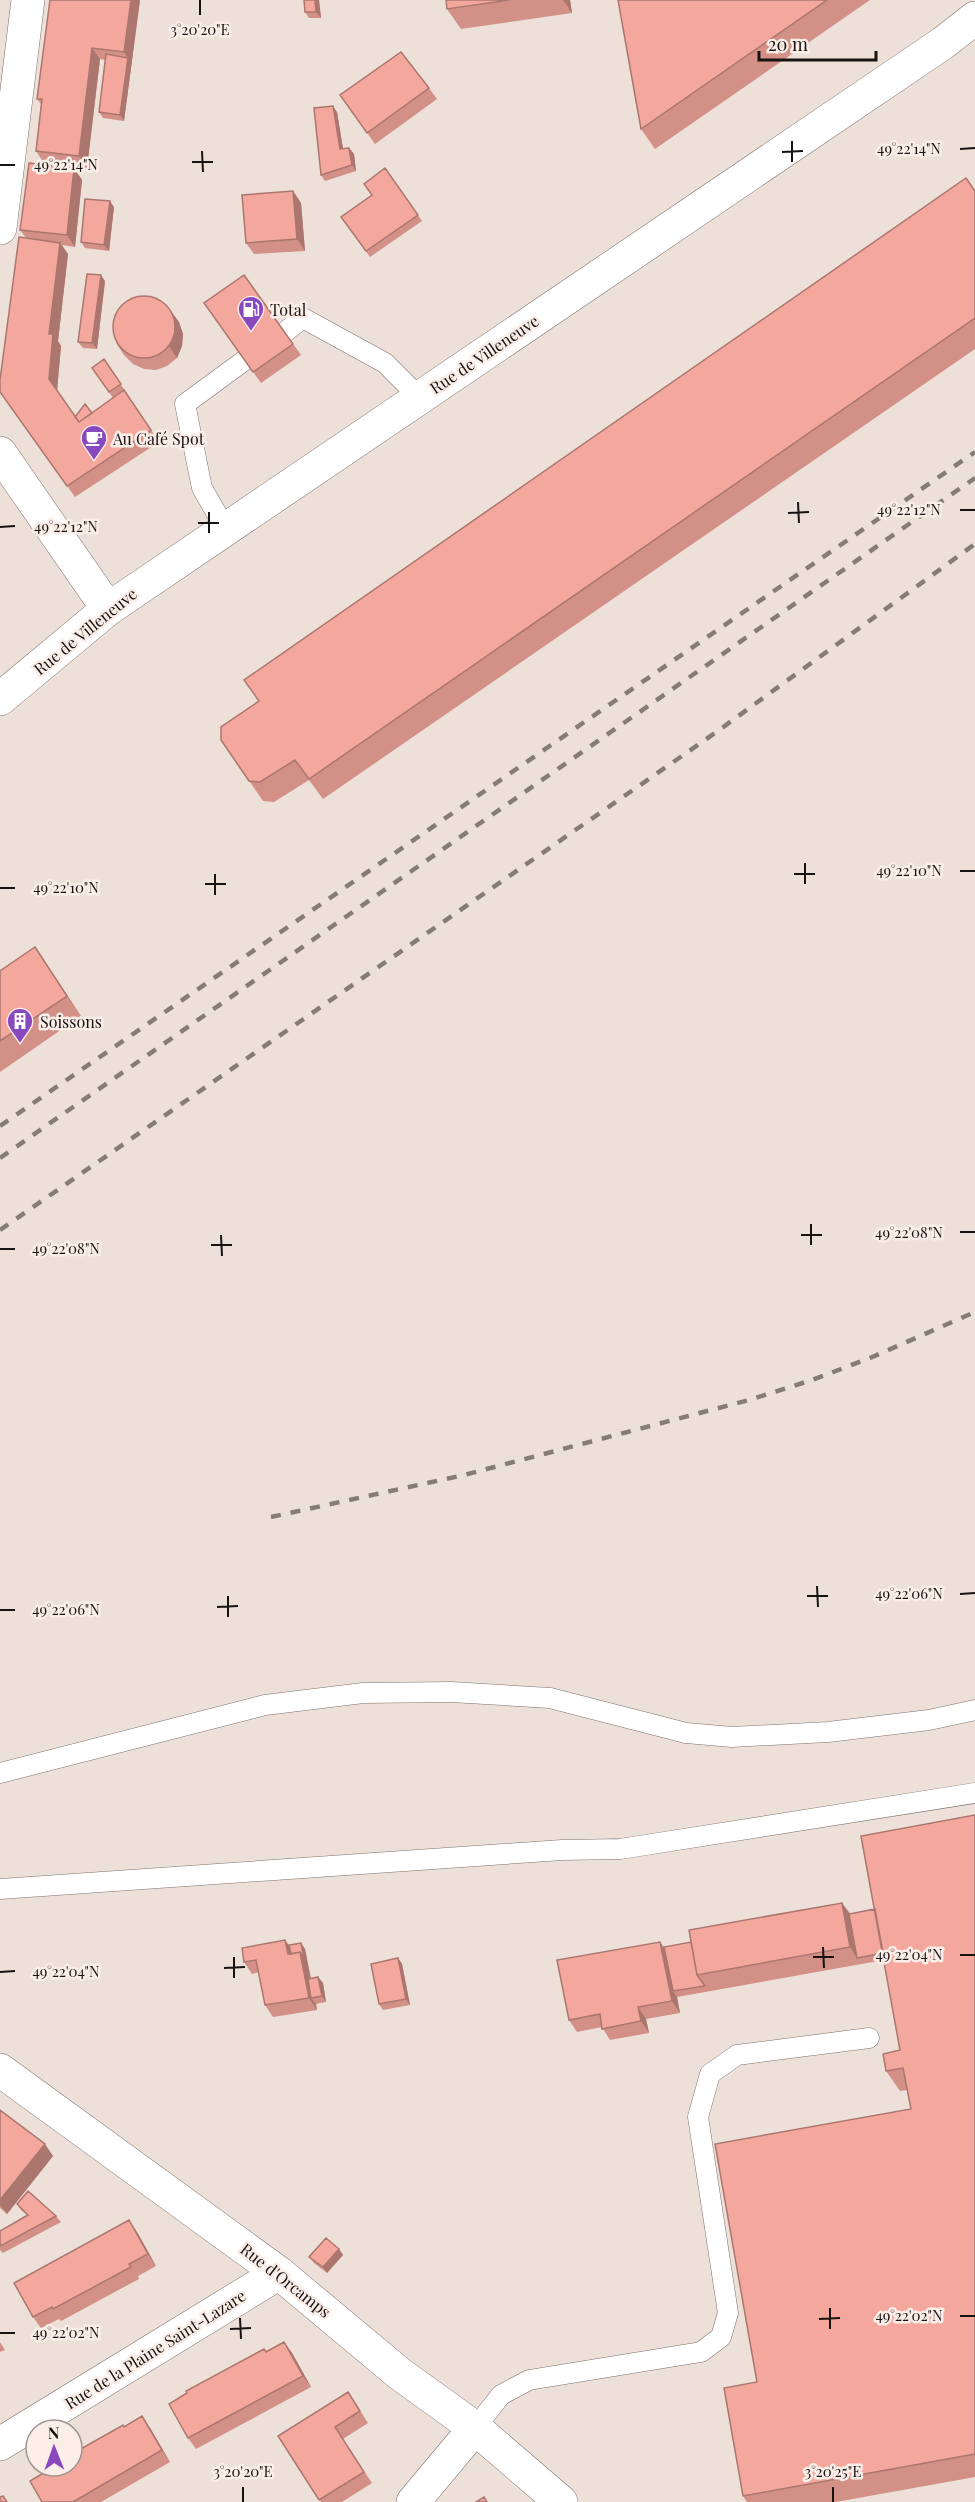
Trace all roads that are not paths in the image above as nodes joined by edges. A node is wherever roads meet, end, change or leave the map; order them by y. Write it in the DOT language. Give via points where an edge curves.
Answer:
graph roads {
  1 [pos="28,0"];
  2 [pos="975,18"];
  3 [pos="0,228"];
  4 [pos="285,332"];
  5 [pos="245,360"];
  6 [pos="419,397"];
  7 [pos="0,453"];
  8 [pos="225,528"];
  9 [pos="108,609"];
  10 [pos="0,699"];
  11 [pos="975,1710"];
  12 [pos="0,1773"];
  13 [pos="975,1793"];
  14 [pos="0,1888"];
  15 [pos="869,2038"];
  16 [pos="0,2070"];
  17 [pos="279,2273"];
  18 [pos="475,2428"];
  19 [pos="0,2444"];
  20 [pos="413,2502"];
  21 [pos="561,2502"];
  1 -- 3 [label="street"];
  2 -- 6 [label="street, Rue de Villeneuve"];
  4 -- 6 [label="lane" via="303,318 385,363"];
  5 -- 8 [label="lane" via="185,404 202,488"];
  6 -- 8 [label="street, Rue de Villeneuve"];
  7 -- 9 [label="street"];
  8 -- 9 [label="street, Rue de Villeneuve"];
  9 -- 10 [label="street, Rue de Villeneuve"];
  11 -- 12 [label="lane" via="929,1720 828,1732 732,1737 686,1733 550,1698 451,1692 363,1693 265,1705"];
  13 -- 14 [label="lane" via="620,1850 562,1850"];
  15 -- 18 [label="lane" via="737,2055 710,2074 698,2117 728,2313 721,2337 701,2352 529,2380 501,2394"];
  16 -- 17 [label="street, Rue d'Orcamps"];
  17 -- 18 [label="street, Rue d'Orcamps" via="400,2374"];
  17 -- 19 [label="street, Rue de la Plaine Saint-Lazare"];
  18 -- 20 [label="street"];
  18 -- 21 [label="street, Rue d'Orcamps"];
}
